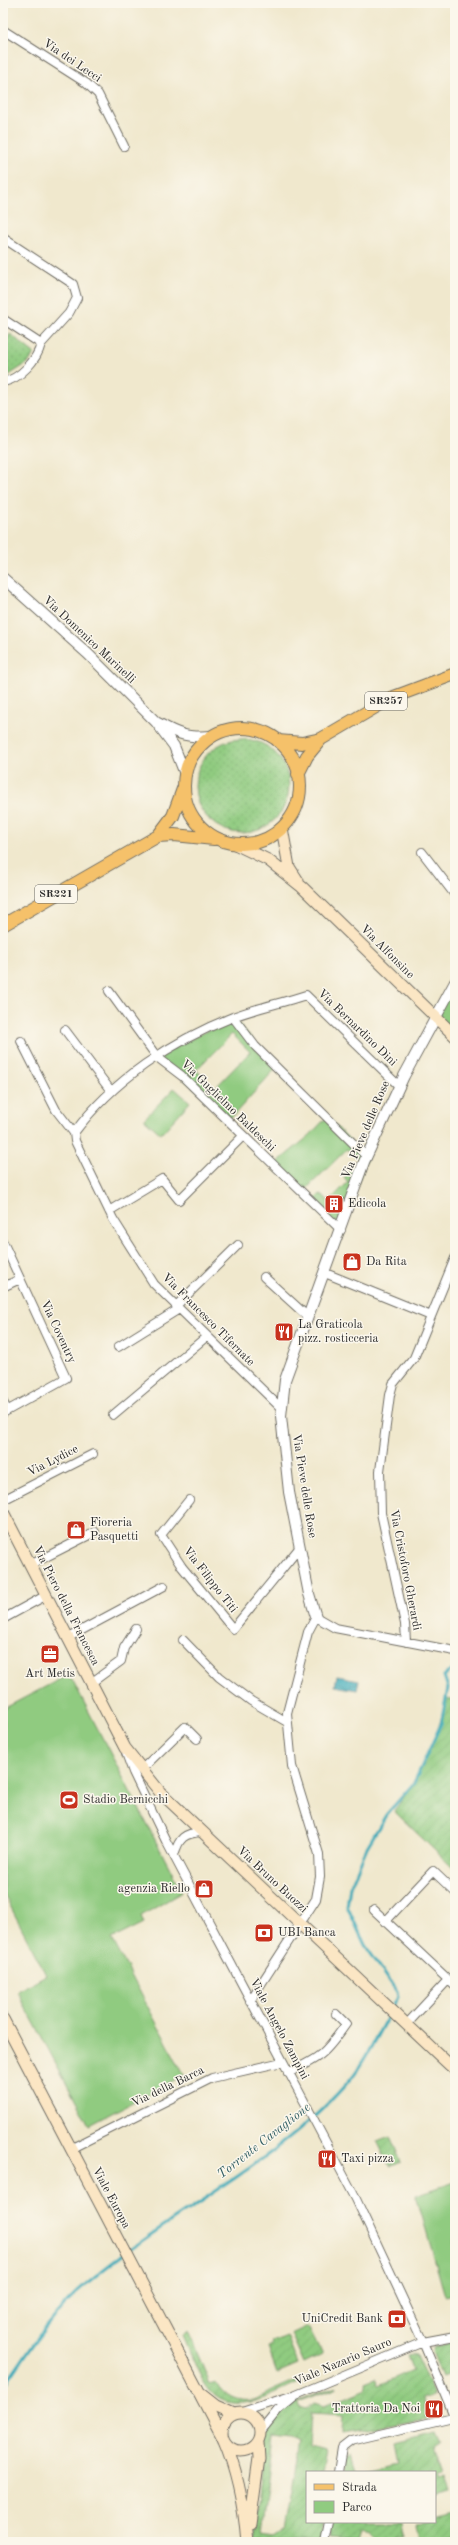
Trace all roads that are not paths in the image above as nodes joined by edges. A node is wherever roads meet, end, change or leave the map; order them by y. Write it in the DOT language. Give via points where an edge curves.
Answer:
graph roads {
  1 [pos="3,30"];
  2 [pos="124,146"];
  3 [pos="3,238"];
  4 [pos="3,319"];
  5 [pos="41,344"];
  6 [pos="3,382"];
  7 [pos="3,578"];
  8 [pos="455,674"];
  9 [pos="156,722"];
  10 [pos="213,736"];
  11 [pos="321,739"];
  12 [pos="278,741"];
  13 [pos="298,774"];
  14 [pos="184,779"];
  15 [pos="282,828"];
  16 [pos="158,836"];
  17 [pos="222,840"];
  18 [pos="235,844"];
  19 [pos="422,852"];
  20 [pos="302,887"];
  21 [pos="455,895"];
  22 [pos="3,926"];
  23 [pos="455,982"];
  24 [pos="109,991"];
  25 [pos="233,1017"];
  26 [pos="435,1018"];
  27 [pos="65,1030"];
  28 [pos="455,1036"];
  29 [pos="21,1041"];
  30 [pos="157,1057"];
  31 [pos="399,1086"];
  32 [pos="111,1091"];
  33 [pos="74,1133"];
  34 [pos="243,1136"];
  35 [pos="367,1157"];
  36 [pos="109,1211"];
  37 [pos="341,1230"];
  38 [pos="3,1242"];
  39 [pos="238,1245"];
  40 [pos="455,1258"];
  41 [pos="325,1273"];
  42 [pos="264,1277"];
  43 [pos="20,1279"];
  44 [pos="3,1287"];
  45 [pos="178,1308"];
  46 [pos="431,1316"];
  47 [pos="308,1317"];
  48 [pos="206,1337"];
  49 [pos="118,1347"];
  50 [pos="3,1402"];
  51 [pos="282,1410"];
  52 [pos="5,1412"];
  53 [pos="113,1414"];
  54 [pos="93,1454"];
  55 [pos="3,1500"];
  56 [pos="189,1500"];
  57 [pos="3,1512"];
  58 [pos="95,1532"];
  59 [pos="300,1546"];
  60 [pos="30,1565"];
  61 [pos="164,1586"];
  62 [pos="45,1596"];
  63 [pos="316,1617"];
  64 [pos="3,1619"];
  65 [pos="136,1629"];
  66 [pos="67,1638"];
  67 [pos="183,1640"];
  68 [pos="406,1642"];
  69 [pos="455,1651"];
  70 [pos="91,1683"];
  71 [pos="106,1712"];
  72 [pos="287,1722"];
  73 [pos="197,1739"];
  74 [pos="125,1748"];
  75 [pos="141,1770"];
  76 [pos="202,1832"];
  77 [pos="174,1855"];
  78 [pos="455,1892"];
  79 [pos="374,1910"];
  80 [pos="385,1922"];
  81 [pos="301,1925"];
  82 [pos="448,1980"];
  83 [pos="455,1986"];
  84 [pos="250,2001"];
  85 [pos="336,2014"];
  86 [pos="3,2019"];
  87 [pos="406,2025"];
  88 [pos="282,2062"];
  89 [pos="455,2070"];
  90 [pos="288,2074"];
  91 [pos="70,2149"];
  92 [pos="455,2336"];
  93 [pos="423,2342"];
  94 [pos="196,2389"];
  95 [pos="296,2395"];
  96 [pos="237,2413"];
  97 [pos="454,2418"];
  98 [pos="261,2431"];
  99 [pos="223,2438"];
  100 [pos="258,2443"];
  101 [pos="338,2471"];
  102 [pos="329,2523"];
  103 [pos="248,2542"];
  104 [pos="325,2542"];
  1 -- 2 [label="street, Via dei Lecci" via="86,83 98,94"];
  3 -- 5 [label="street" via="73,284 77,298"];
  4 -- 5 [label="street"];
  5 -- 6 [label="street" via="34,362"];
  7 -- 9 [label="street, Via Domenico Marinelli" via="88,654"];
  8 -- 11 [label="main road, SR257" via="391,698"];
  9 -- 10 [label="street" via="180,735 194,738"];
  9 -- 14 [label="street" via="174,746"];
  10 -- 12 [label="main road" via="232,729 246,729 261,732"];
  10 -- 14 [label="main road" via="193,755"];
  11 -- 12 [label="main road, SR257" via="302,743"];
  11 -- 13 [label="main road, SR257" via="307,756"];
  12 -- 13 [label="main road" via="291,756"];
  13 -- 15 [label="main road" via="298,798 292,814"];
  14 -- 16 [label="main road, SR221" via="173,816"];
  14 -- 17 [label="main road" via="186,802 192,815 201,828"];
  15 -- 18 [label="main road" via="264,840"];
  15 -- 20 [label="main road, Via Alfonsine" via="289,867"];
  16 -- 17 [label="main road, SR221"];
  16 -- 22 [label="main road, SR221"];
  17 -- 18 [label="main road"];
  18 -- 20 [label="main road, Via Alfonsine" via="268,860"];
  19 -- 21 [label="street"];
  20 -- 26 [label="main road, Via Alfonsine"];
  23 -- 26 [label="street, Via Pieve delle Rose"];
  24 -- 30 [label="street, Via Guglielmo Baldeschi"];
  25 -- 30 [label="street, Via Bernardino Dini"];
  25 -- 31 [label="street, Via Bernardino Dini" via="306,995"];
  25 -- 35 [label="street" via="255,1046"];
  26 -- 28 [label="main road, Via Alfonsine"];
  26 -- 31 [label="street, Via Pieve delle Rose"];
  27 -- 32 [label="street"];
  29 -- 33 [label="street" via="56,1110"];
  30 -- 32 [label="street, Via Bernardino Dini"];
  30 -- 34 [label="street, Via Guglielmo Baldeschi" via="182,1076"];
  31 -- 35 [label="street, Via Pieve delle Rose"];
  32 -- 33 [label="street, Via Bernardino Dini"];
  33 -- 36 [label="street, Via Francesco Tifernate" via="75,1142"];
  34 -- 36 [label="street" via="179,1200 162,1179"];
  34 -- 37 [label="street, Via Guglielmo Baldeschi"];
  35 -- 37 [label="street, Via Pieve delle Rose"];
  36 -- 45 [label="street, Via Francesco Tifernate" via="154,1284"];
  37 -- 41 [label="street, Via Pieve delle Rose"];
  38 -- 43 [label="street, Via Coventry"];
  39 -- 45 [label="street"];
  40 -- 46 [label="street, Via Cristoforo Gherardi"];
  41 -- 46 [label="street"];
  41 -- 47 [label="street, Via Pieve delle Rose"];
  42 -- 47 [label="street"];
  43 -- 44 [label="street"];
  43 -- 52 [label="street, Via Coventry" via="66,1378"];
  45 -- 48 [label="street, Via Francesco Tifernate"];
  45 -- 49 [label="street"];
  46 -- 68 [label="street, Via Cristoforo Gherardi" via="414,1358 393,1384 380,1471 381,1513 405,1624"];
  47 -- 51 [label="street, Via Pieve delle Rose" via="285,1380"];
  48 -- 51 [label="street, Via Francesco Tifernate"];
  48 -- 53 [label="street"];
  50 -- 52 [label="street, Via Coventry"];
  51 -- 59 [label="street, Via Pieve delle Rose" via="289,1492"];
  54 -- 55 [label="street, Via Lydice"];
  56 -- 59 [label="street, Via Filippo Titi" via="161,1535 182,1567 233,1629"];
  57 -- 60 [label="main road, Via Piero della Francesca"];
  58 -- 60 [label="street"];
  59 -- 63 [label="street, Via Pieve delle Rose"];
  60 -- 62 [label="main road, Via Piero della Francesca"];
  61 -- 66 [label="street"];
  62 -- 64 [label="street"];
  62 -- 66 [label="main road, Via Piero della Francesca"];
  63 -- 68 [label="street" via="335,1628"];
  63 -- 72 [label="street" via="308,1632 288,1708"];
  65 -- 70 [label="street" via="124,1648 121,1661"];
  66 -- 70 [label="main road, Via Piero della Francesca"];
  67 -- 72 [label="street" via="219,1677 251,1701"];
  68 -- 69 [label="street"];
  70 -- 71 [label="main road, Via Piero della Francesca"];
  71 -- 74 [label="main road, Via Bruno Buozzi"];
  72 -- 81 [label="street" via="292,1766 319,1854 320,1877 316,1899"];
  73 -- 75 [label="street" via="185,1727"];
  74 -- 75 [label="main road, Via Bruno Buozzi"];
  74 -- 77 [label="street, Viale Angelo Zampini" via="133,1772"];
  75 -- 76 [label="main road, Via Bruno Buozzi"];
  76 -- 77 [label="street" via="192,1832 181,1837"];
  76 -- 81 [label="main road, Via Bruno Buozzi"];
  77 -- 84 [label="street, Viale Angelo Zampini"];
  78 -- 80 [label="street" via="433,1871"];
  79 -- 80 [label="street"];
  80 -- 82 [label="street"];
  81 -- 84 [label="street"];
  81 -- 87 [label="main road, Via Bruno Buozzi"];
  82 -- 83 [label="street"];
  82 -- 87 [label="street"];
  84 -- 88 [label="street, Viale Angelo Zampini"];
  85 -- 90 [label="street" via="346,2024 327,2051"];
  86 -- 91 [label="main road, Viale Europa"];
  87 -- 89 [label="main road, Via Bruno Buozzi"];
  88 -- 90 [label="street, Viale Angelo Zampini"];
  88 -- 91 [label="street, Via della Barca" via="212,2078"];
  90 -- 93 [label="street, Viale Angelo Zampini" via="356,2200"];
  91 -- 94 [label="main road, Viale Europa"];
  92 -- 93 [label="street, Viale Nazario Sauro"];
  93 -- 95 [label="street, Viale Nazario Sauro"];
  93 -- 97 [label="street, Viale Angelo Zampini"];
  94 -- 96 [label="main road" via="208,2401"];
  94 -- 99 [label="main road"];
  95 -- 96 [label="street"];
  95 -- 98 [label="street, Viale Nazario Sauro" via="278,2410"];
  96 -- 98 [label="main road" via="254,2417"];
  96 -- 99 [label="main road" via="225,2421"];
  97 -- 101 [label="street" via="351,2440 342,2448"];
  98 -- 100 [label="main road"];
  99 -- 100 [label="main road" via="230,2448 242,2451"];
  99 -- 103 [label="main road" via="240,2485"];
  100 -- 103 [label="main road" via="259,2458"];
  102 -- 104 [label="street"];
}
